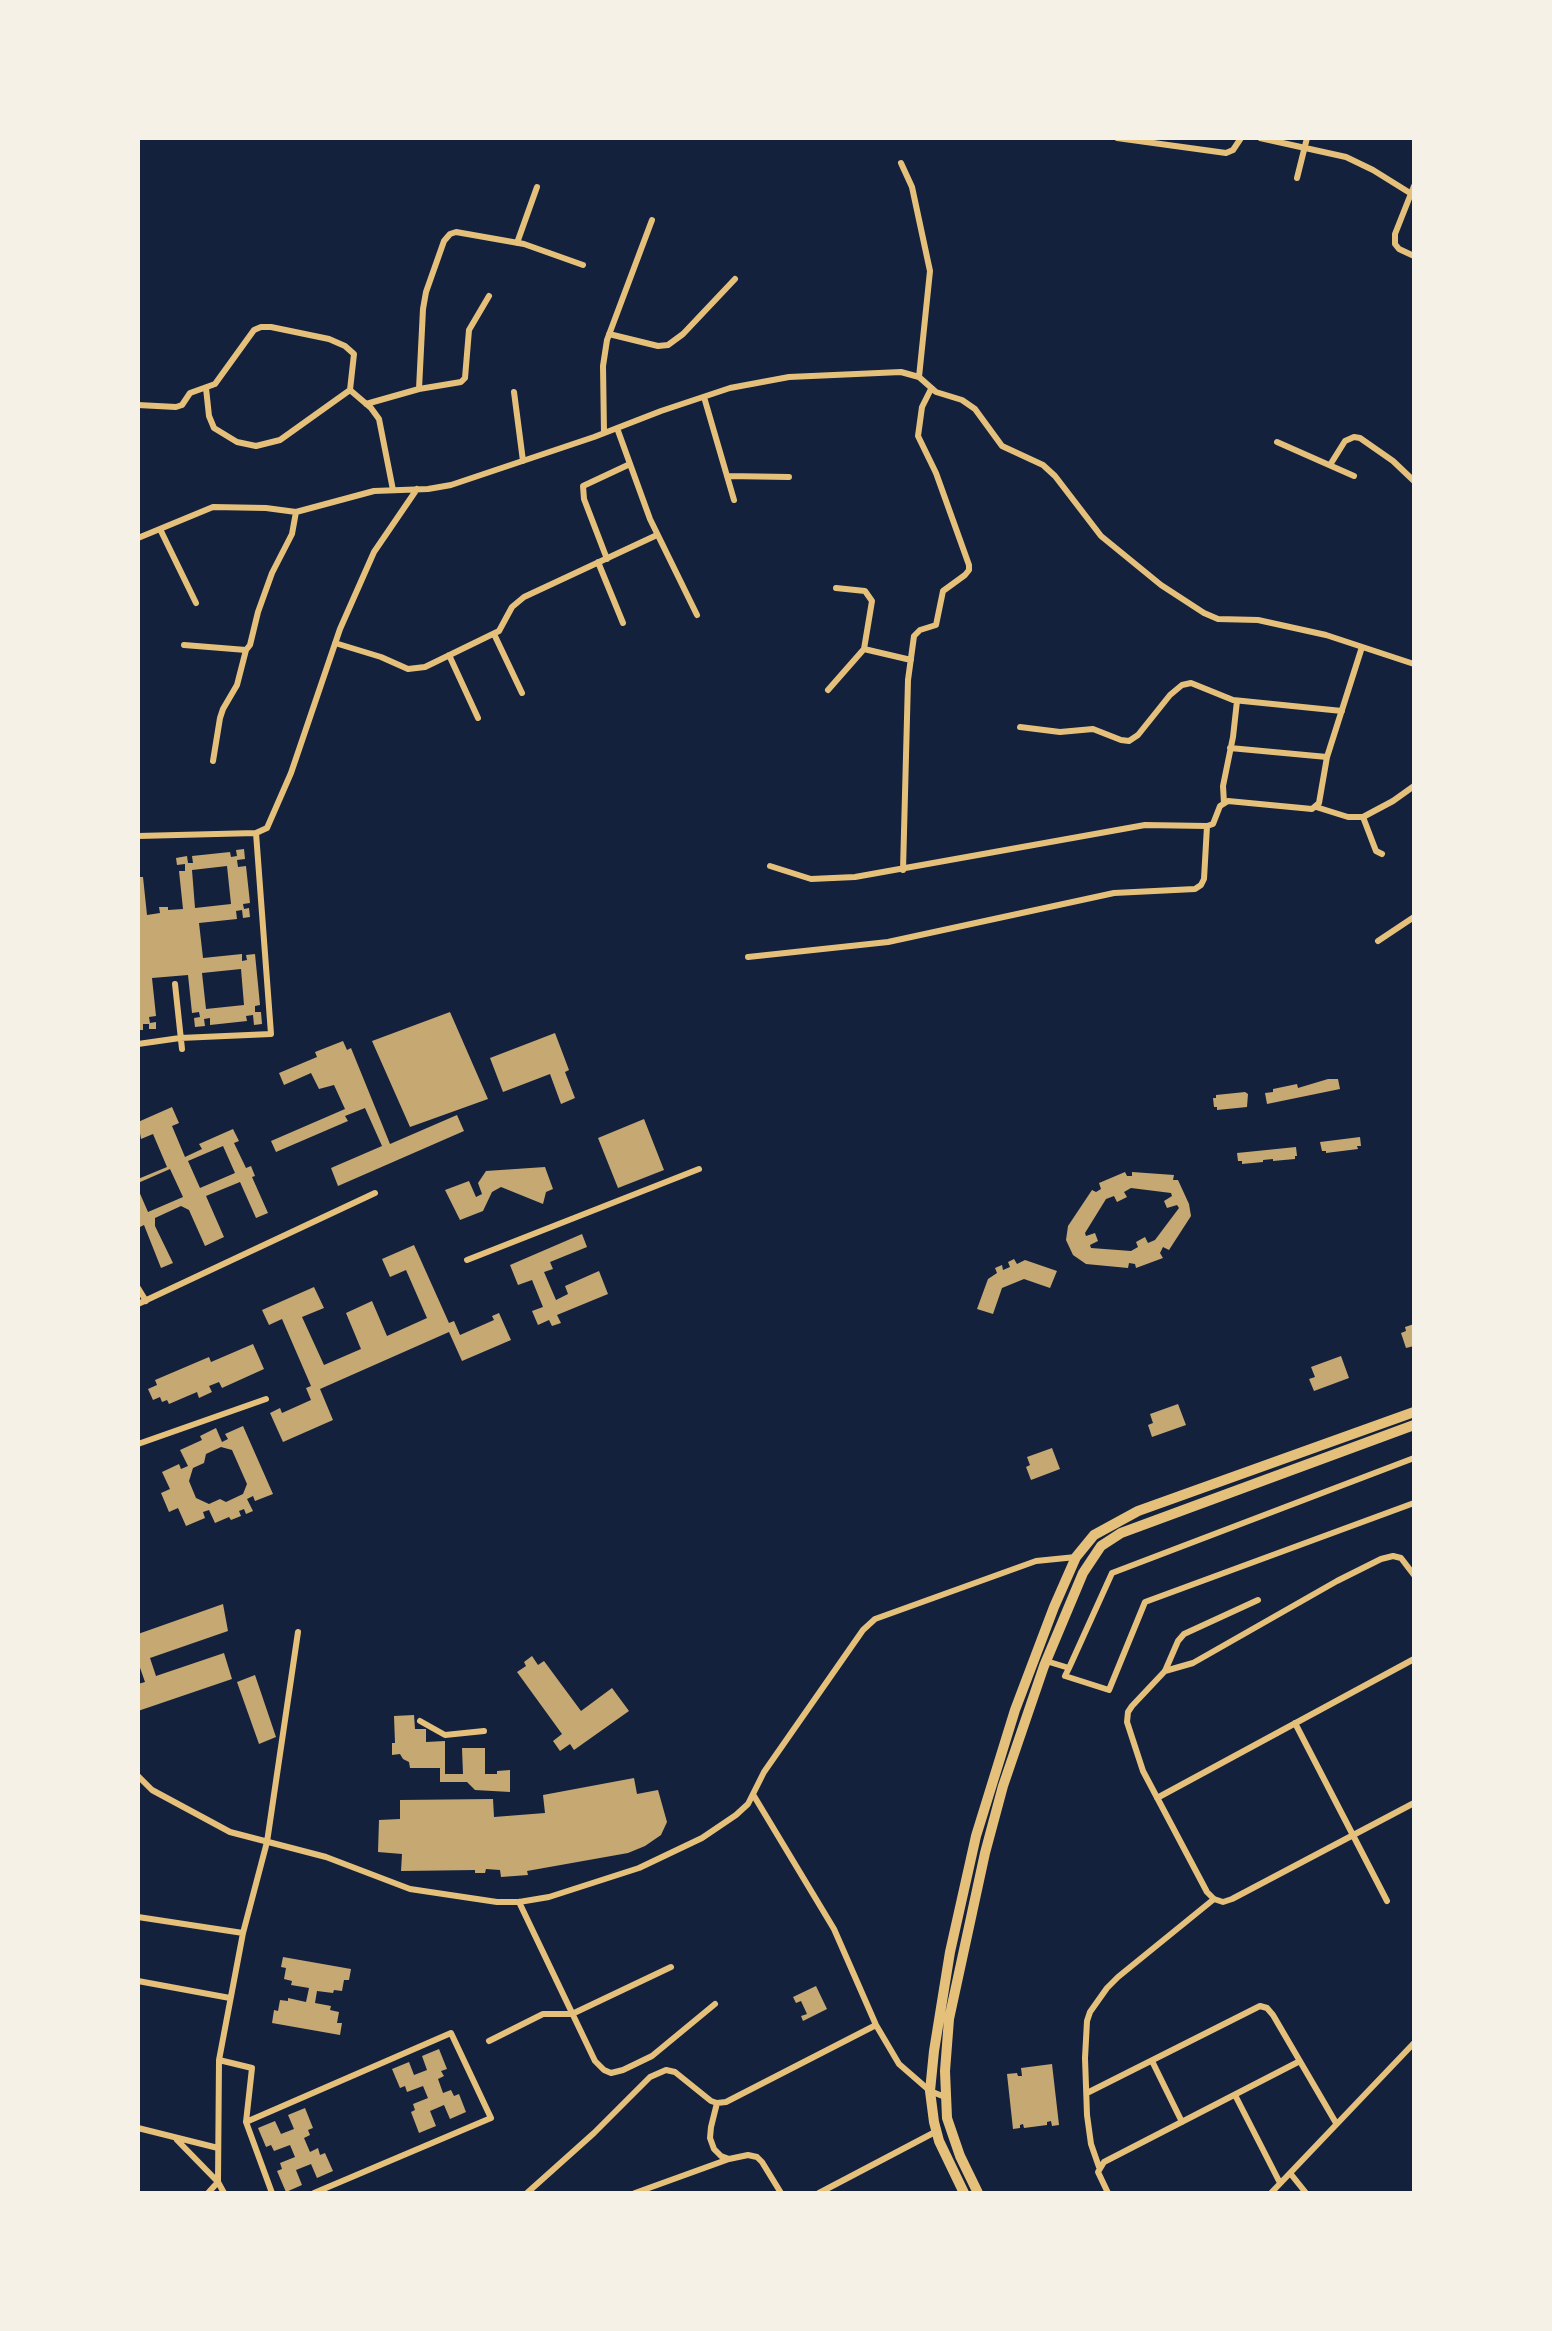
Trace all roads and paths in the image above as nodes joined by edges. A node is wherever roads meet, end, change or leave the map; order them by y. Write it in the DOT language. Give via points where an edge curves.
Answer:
graph roads {
  1 [pos="1116,138"];
  2 [pos="1241,138"];
  3 [pos="1260,138"];
  4 [pos="1307,138"];
  5 [pos="1304,148"];
  6 [pos="901,163"];
  7 [pos="1297,178"];
  8 [pos="1414,186"];
  9 [pos="537,187"];
  10 [pos="1410,194"];
  11 [pos="652,220"];
  12 [pos="517,243"];
  13 [pos="1414,256"];
  14 [pos="583,265"];
  15 [pos="735,279"];
  16 [pos="489,296"];
  17 [pos="609,334"];
  18 [pos="919,377"];
  19 [pos="206,388"];
  20 [pos="419,388"];
  21 [pos="931,389"];
  22 [pos="350,390"];
  23 [pos="514,392"];
  24 [pos="704,397"];
  25 [pos="366,404"];
  26 [pos="138,405"];
  27 [pos="618,428"];
  28 [pos="604,433"];
  29 [pos="1277,442"];
  30 [pos="523,461"];
  31 [pos="630,464"];
  32 [pos="1329,465"];
  33 [pos="727,476"];
  34 [pos="1354,476"];
  35 [pos="789,477"];
  36 [pos="1413,480"];
  37 [pos="417,489"];
  38 [pos="393,490"];
  39 [pos="734,500"];
  40 [pos="296,512"];
  41 [pos="159,529"];
  42 [pos="657,535"];
  43 [pos="138,538"];
  44 [pos="607,559"];
  45 [pos="598,562"];
  46 [pos="836,588"];
  47 [pos="196,603"];
  48 [pos="697,615"];
  49 [pos="624,624"];
  50 [pos="495,634"];
  51 [pos="335,643"];
  52 [pos="184,645"];
  53 [pos="1362,647"];
  54 [pos="864,649"];
  55 [pos="246,650"];
  56 [pos="449,655"];
  57 [pos="911,660"];
  58 [pos="1414,664"];
  59 [pos="828,690"];
  60 [pos="522,693"];
  61 [pos="1237,701"];
  62 [pos="1342,711"];
  63 [pos="478,718"];
  64 [pos="1020,727"];
  65 [pos="1230,748"];
  66 [pos="1327,757"];
  67 [pos="212,761"];
  68 [pos="1414,786"];
  69 [pos="1224,803"];
  70 [pos="1316,807"];
  71 [pos="1363,817"];
  72 [pos="1207,826"];
  73 [pos="256,833"];
  74 [pos="138,836"];
  75 [pos="1382,854"];
  76 [pos="770,866"];
  77 [pos="904,870"];
  78 [pos="1414,917"];
  79 [pos="1378,941"];
  80 [pos="748,957"];
  81 [pos="175,985"];
  82 [pos="180,1038"];
  83 [pos="138,1044"];
  84 [pos="181,1049"];
  85 [pos="699,1169"];
  86 [pos="374,1193"];
  87 [pos="467,1260"];
  88 [pos="138,1288"];
  89 [pos="146,1300"];
  90 [pos="138,1304"];
  91 [pos="266,1399"];
  92 [pos="1414,1412"];
  93 [pos="1414,1425"];
  94 [pos="138,1444"];
  95 [pos="1414,1458"];
  96 [pos="1414,1503"];
  97 [pos="1076,1557"];
  98 [pos="1414,1575"];
  99 [pos="1258,1600"];
  100 [pos="298,1632"];
  101 [pos="1414,1659"];
  102 [pos="1046,1661"];
  103 [pos="1069,1668"];
  104 [pos="1166,1671"];
  105 [pos="420,1721"];
  106 [pos="1295,1723"];
  107 [pos="484,1731"];
  108 [pos="138,1776"];
  109 [pos="754,1796"];
  110 [pos="1157,1798"];
  111 [pos="1414,1803"];
  112 [pos="1354,1836"];
  113 [pos="267,1842"];
  114 [pos="1214,1899"];
  115 [pos="1387,1901"];
  116 [pos="519,1902"];
  117 [pos="138,1917"];
  118 [pos="243,1933"];
  119 [pos="671,1967"];
  120 [pos="138,1981"];
  121 [pos="230,1998"];
  122 [pos="715,2004"];
  123 [pos="572,2014"];
  124 [pos="876,2025"];
  125 [pos="489,2041"];
  126 [pos="1414,2043"];
  127 [pos="219,2060"];
  128 [pos="1152,2061"];
  129 [pos="1300,2061"];
  130 [pos="930,2091"];
  131 [pos="1087,2093"];
  132 [pos="1235,2095"];
  133 [pos="945,2097"];
  134 [pos="717,2103"];
  135 [pos="246,2122"];
  136 [pos="1182,2122"];
  137 [pos="1336,2123"];
  138 [pos="138,2128"];
  139 [pos="937,2132"];
  140 [pos="176,2138"];
  141 [pos="218,2148"];
  142 [pos="729,2159"];
  143 [pos="1099,2167"];
  144 [pos="1290,2173"];
  145 [pos="218,2182"];
  146 [pos="1280,2183"];
  147 [pos="208,2193"];
  148 [pos="224,2193"];
  149 [pos="272,2193"];
  150 [pos="314,2193"];
  151 [pos="527,2193"];
  152 [pos="635,2193"];
  153 [pos="781,2193"];
  154 [pos="819,2193"];
  155 [pos="964,2193"];
  156 [pos="978,2193"];
  157 [pos="1108,2193"];
  158 [pos="1271,2193"];
  159 [pos="1306,2193"];
  1 -- 2 [label="street" via="1226,153"];
  3 -- 5 [label="street"];
  4 -- 5 [label="street"];
  5 -- 7 [label="street"];
  5 -- 10 [label="street" via="1361,163"];
  6 -- 18 [label="street" via="912,187 930,271"];
  8 -- 10 [label="street"];
  9 -- 12 [label="street"];
  10 -- 13 [label="street" via="1395,244"];
  11 -- 17 [label="street"];
  12 -- 14 [label="street"];
  12 -- 20 [label="street" via="456,232 444,241 422,309"];
  15 -- 17 [label="street" via="668,345"];
  16 -- 20 [label="street" via="469,330 465,378 453,385"];
  17 -- 28 [label="street" via="603,366"];
  18 -- 21 [label="street"];
  18 -- 24 [label="street" via="901,372 789,377"];
  19 -- 22 [label="street" via="214,428 237,442 256,446 280,440"];
  19 -- 22 [label="street" via="221,377 254,330 271,327 329,339 349,349 354,354"];
  19 -- 26 [label="street" via="190,393 176,407"];
  20 -- 25 [label="street"];
  21 -- 53 [label="street" via="966,402 1002,446 1044,465 1101,536 1161,585 1204,612 1225,621 1258,620"];
  21 -- 57 [label="street" via="922,407 918,436 948,502 969,570 943,592 936,625 914,636"];
  22 -- 25 [label="street"];
  23 -- 30 [label="street"];
  24 -- 27 [label="street"];
  24 -- 33 [label="street"];
  25 -- 38 [label="street" via="379,419"];
  27 -- 28 [label="street"];
  27 -- 31 [label="street"];
  28 -- 30 [label="street"];
  29 -- 32 [label="street"];
  30 -- 37 [label="street" via="451,485"];
  31 -- 42 [label="street"];
  31 -- 44 [label="street" via="583,486"];
  32 -- 34 [label="street"];
  32 -- 36 [label="street" via="1345,441 1360,438"];
  33 -- 35 [label="street"];
  33 -- 39 [label="street"];
  37 -- 38 [label="street"];
  37 -- 51 [label="street" via="374,552"];
  38 -- 40 [label="street"];
  40 -- 41 [label="street" via="213,506"];
  40 -- 55 [label="street" via="292,534 272,573"];
  41 -- 43 [label="street"];
  41 -- 47 [label="street"];
  42 -- 44 [label="street"];
  42 -- 48 [label="street"];
  44 -- 45 [label="street"];
  45 -- 49 [label="street"];
  45 -- 50 [label="street" via="519,600"];
  46 -- 54 [label="street" via="865,591 871,597"];
  50 -- 56 [label="street"];
  50 -- 60 [label="street"];
  51 -- 56 [label="street" via="408,669 425,667"];
  51 -- 73 [label="street" via="291,773 267,828"];
  52 -- 55 [label="street"];
  53 -- 58 [label="street"];
  53 -- 62 [label="street"];
  54 -- 57 [label="street"];
  54 -- 59 [label="street"];
  55 -- 67 [label="street" via="237,685 220,718"];
  56 -- 63 [label="street"];
  57 -- 77 [label="street"];
  61 -- 62 [label="street"];
  61 -- 64 [label="street" via="1196,684 1182,685 1129,741 1093,729 1060,732"];
  61 -- 65 [label="street"];
  62 -- 66 [label="street"];
  65 -- 66 [label="street"];
  65 -- 69 [label="street"];
  66 -- 70 [label="street"];
  68 -- 71 [label="street"];
  69 -- 70 [label="street"];
  69 -- 72 [label="street"];
  70 -- 71 [label="street"];
  71 -- 75 [label="street" via="1376,851"];
  72 -- 77 [label="street" via="1145,825"];
  72 -- 80 [label="street" via="1205,879 1195,889 1114,893 888,942"];
  73 -- 74 [label="street"];
  73 -- 82 [label="street" via="271,1034"];
  76 -- 77 [label="street" via="824,880"];
  78 -- 79 [label="street"];
  81 -- 82 [label="street"];
  82 -- 83 [label="street"];
  82 -- 84 [label="street"];
  85 -- 87 [label="street"];
  86 -- 89 [label="street"];
  88 -- 89 [label="street"];
  89 -- 90 [label="street"];
  91 -- 94 [label="street"];
  92 -- 97 [label="highway" via="1138,1511 1094,1535"];
  93 -- 102 [label="highway" via="1175,1511 1110,1540 1083,1573"];
  95 -- 103 [label="street" via="1112,1573"];
  96 -- 103 [label="street" via="1145,1602 1109,1689 1065,1676"];
  97 -- 109 [label="street" via="1036,1561 875,1619 764,1772"];
  97 -- 130 [label="highway" via="1030,1667 976,1836 950,1952"];
  98 -- 104 [label="street" via="1401,1558 1381,1559 1193,1662"];
  99 -- 104 [label="street" via="1184,1634"];
  100 -- 113 [label="street"];
  101 -- 106 [label="street"];
  102 -- 103 [label="street"];
  102 -- 133 [label="highway" via="985,1853 950,2020"];
  104 -- 110 [label="street" via="1132,1706 1127,1722"];
  105 -- 107 [label="street" via="445,1735"];
  106 -- 110 [label="street"];
  106 -- 112 [label="street"];
  108 -- 113 [label="street" via="152,1790 198,1817"];
  109 -- 116 [label="street" via="702,1838 639,1868"];
  109 -- 124 [label="street" via="834,1929"];
  110 -- 114 [label="street"];
  111 -- 112 [label="street"];
  112 -- 114 [label="street" via="1232,1899"];
  112 -- 115 [label="street"];
  113 -- 116 [label="street" via="326,1857 410,1889 470,1900"];
  113 -- 118 [label="street"];
  114 -- 131 [label="street" via="1098,1998 1087,2021"];
  116 -- 123 [label="street"];
  117 -- 118 [label="street"];
  118 -- 121 [label="street"];
  119 -- 123 [label="street"];
  120 -- 121 [label="street"];
  121 -- 127 [label="street"];
  122 -- 123 [label="street" via="652,2056 611,2073 595,2061"];
  123 -- 125 [label="street" via="543,2014"];
  124 -- 130 [label="street" via="899,2064"];
  124 -- 134 [label="street"];
  126 -- 137 [label="street"];
  127 -- 135 [label="street" via="252,2068"];
  127 -- 141 [label="street"];
  128 -- 129 [label="street" via="1260,2007 1273,2015"];
  128 -- 131 [label="street"];
  128 -- 136 [label="street"];
  129 -- 132 [label="street"];
  129 -- 137 [label="street"];
  130 -- 133 [label="street"];
  130 -- 139 [label="highway"];
  131 -- 143 [label="street" via="1089,2133"];
  132 -- 136 [label="street"];
  132 -- 146 [label="street"];
  133 -- 156 [label="highway" via="953,2139"];
  134 -- 142 [label="street" via="710,2138 714,2149"];
  134 -- 151 [label="street" via="674,2072 666,2070 650,2077"];
  135 -- 149 [label="street"];
  135 -- 150 [label="street" via="451,2033 491,2118"];
  136 -- 143 [label="street"];
  137 -- 144 [label="street"];
  138 -- 140 [label="street"];
  139 -- 154 [label="street"];
  139 -- 155 [label="highway"];
  140 -- 141 [label="street"];
  140 -- 145 [label="street"];
  141 -- 145 [label="street"];
  142 -- 152 [label="street"];
  142 -- 153 [label="street" via="757,2157"];
  143 -- 157 [label="street"];
  144 -- 146 [label="street"];
  144 -- 159 [label="street"];
  145 -- 147 [label="street"];
  145 -- 148 [label="street"];
  146 -- 158 [label="street"];
}
